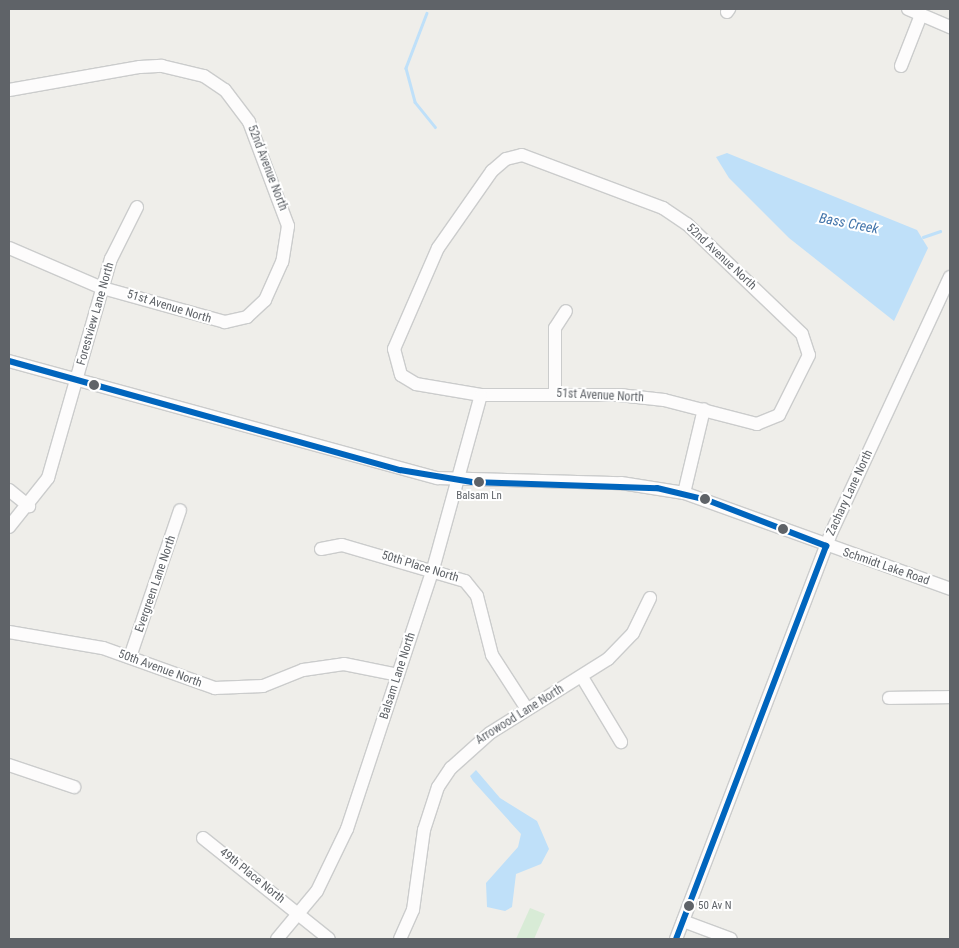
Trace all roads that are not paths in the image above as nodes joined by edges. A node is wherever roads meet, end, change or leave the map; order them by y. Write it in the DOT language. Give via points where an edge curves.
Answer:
graph roads {
  1 [pos="908,9"];
  2 [pos="921,15"];
  3 [pos="950,27"];
  4 [pos="901,66"];
  5 [pos="9,90"];
  6 [pos="137,207"];
  7 [pos="9,248"];
  8 [pos="950,277"];
  9 [pos="102,288"];
  10 [pos="566,311"];
  11 [pos="247,317"];
  12 [pos="9,361"];
  13 [pos="76,380"];
  14 [pos="416,384"];
  15 [pos="555,393"];
  16 [pos="481,395"];
  17 [pos="704,409"];
  18 [pos="779,415"];
  19 [pos="457,481"];
  20 [pos="9,490"];
  21 [pos="684,493"];
  22 [pos="29,506"];
  23 [pos="180,510"];
  24 [pos="9,527"];
  25 [pos="826,546"];
  26 [pos="321,549"];
  27 [pos="433,569"];
  28 [pos="950,589"];
  29 [pos="650,598"];
  30 [pos="9,632"];
  31 [pos="130,657"];
  32 [pos="398,675"];
  33 [pos="582,677"];
  34 [pos="950,697"];
  35 [pos="889,698"];
  36 [pos="527,709"];
  37 [pos="621,742"];
  38 [pos="9,765"];
  39 [pos="74,786"];
  40 [pos="203,838"];
  41 [pos="300,915"];
  42 [pos="683,921"];
  43 [pos="277,939"];
  44 [pos="329,939"];
  45 [pos="400,939"];
  46 [pos="676,939"];
  47 [pos="731,939"];
  1 -- 2 [label="street"];
  2 -- 3 [label="street"];
  2 -- 4 [label="street"];
  5 -- 11 [label="street, 52nd Avenue North" via="162,66 204,76 225,90 240,105 259,140 288,226 287,245 270,289"];
  6 -- 9 [label="street, Forestview Lane North"];
  7 -- 9 [label="street, 51st Avenue North"];
  8 -- 25 [label="street, Zachary Lane North"];
  9 -- 11 [label="street, 51st Avenue North" via="214,322"];
  9 -- 13 [label="street, Forestview Lane North"];
  10 -- 15 [label="street" via="555,328"];
  12 -- 13 [label="street, Schmidt Lake Road"];
  13 -- 19 [label="street, Schmidt Lake Road" via="400,470"];
  13 -- 22 [label="street, Forestview Lane North" via="48,478"];
  14 -- 16 [label="street, 51st Avenue North"];
  14 -- 18 [label="street, 52nd Avenue North" via="401,375 394,349 438,248 492,171 506,159 532,157 637,194 687,224 807,340 807,362"];
  15 -- 16 [label="street, 51st Avenue North"];
  15 -- 17 [label="street, 51st Avenue North" via="619,395"];
  16 -- 19 [label="street, Balsam Lane North"];
  17 -- 18 [label="street, 51st Avenue North" via="757,424"];
  17 -- 21 [label="street"];
  19 -- 21 [label="street, Schmidt Lake Road" via="621,483"];
  19 -- 27 [label="street, Balsam Lane North"];
  20 -- 22 [label="street"];
  21 -- 25 [label="street, Schmidt Lake Road"];
  22 -- 24 [label="street, Forestview Lane North"];
  23 -- 31 [label="street, Evergreen Lane North"];
  25 -- 28 [label="street, Schmidt Lake Road"];
  25 -- 42 [label="street, Zachary Lane North"];
  26 -- 27 [label="street, 50th Place North" via="342,545"];
  27 -- 32 [label="street, Balsam Lane North"];
  27 -- 36 [label="street, 50th Place North" via="457,576 474,592 492,655"];
  29 -- 33 [label="street, Arrowood Lane North" via="632,633"];
  30 -- 31 [label="street, 50th Avenue North"];
  31 -- 32 [label="street, 50th Avenue North" via="216,688 263,686 303,670 337,665"];
  32 -- 41 [label="street, Balsam Lane North" via="334,861"];
  33 -- 36 [label="street, Arrowood Lane North"];
  33 -- 37 [label="street"];
  34 -- 35 [label="street"];
  36 -- 45 [label="street, Arrowood Lane North" via="470,747 438,788 418,852 413,910"];
  38 -- 39 [label="street"];
  40 -- 41 [label="street, 49th Place North"];
  41 -- 43 [label="street, Balsam Lane North"];
  41 -- 44 [label="street, 49th Place North"];
  42 -- 46 [label="street, Zachary Lane North"];
  42 -- 47 [label="street"];
}
